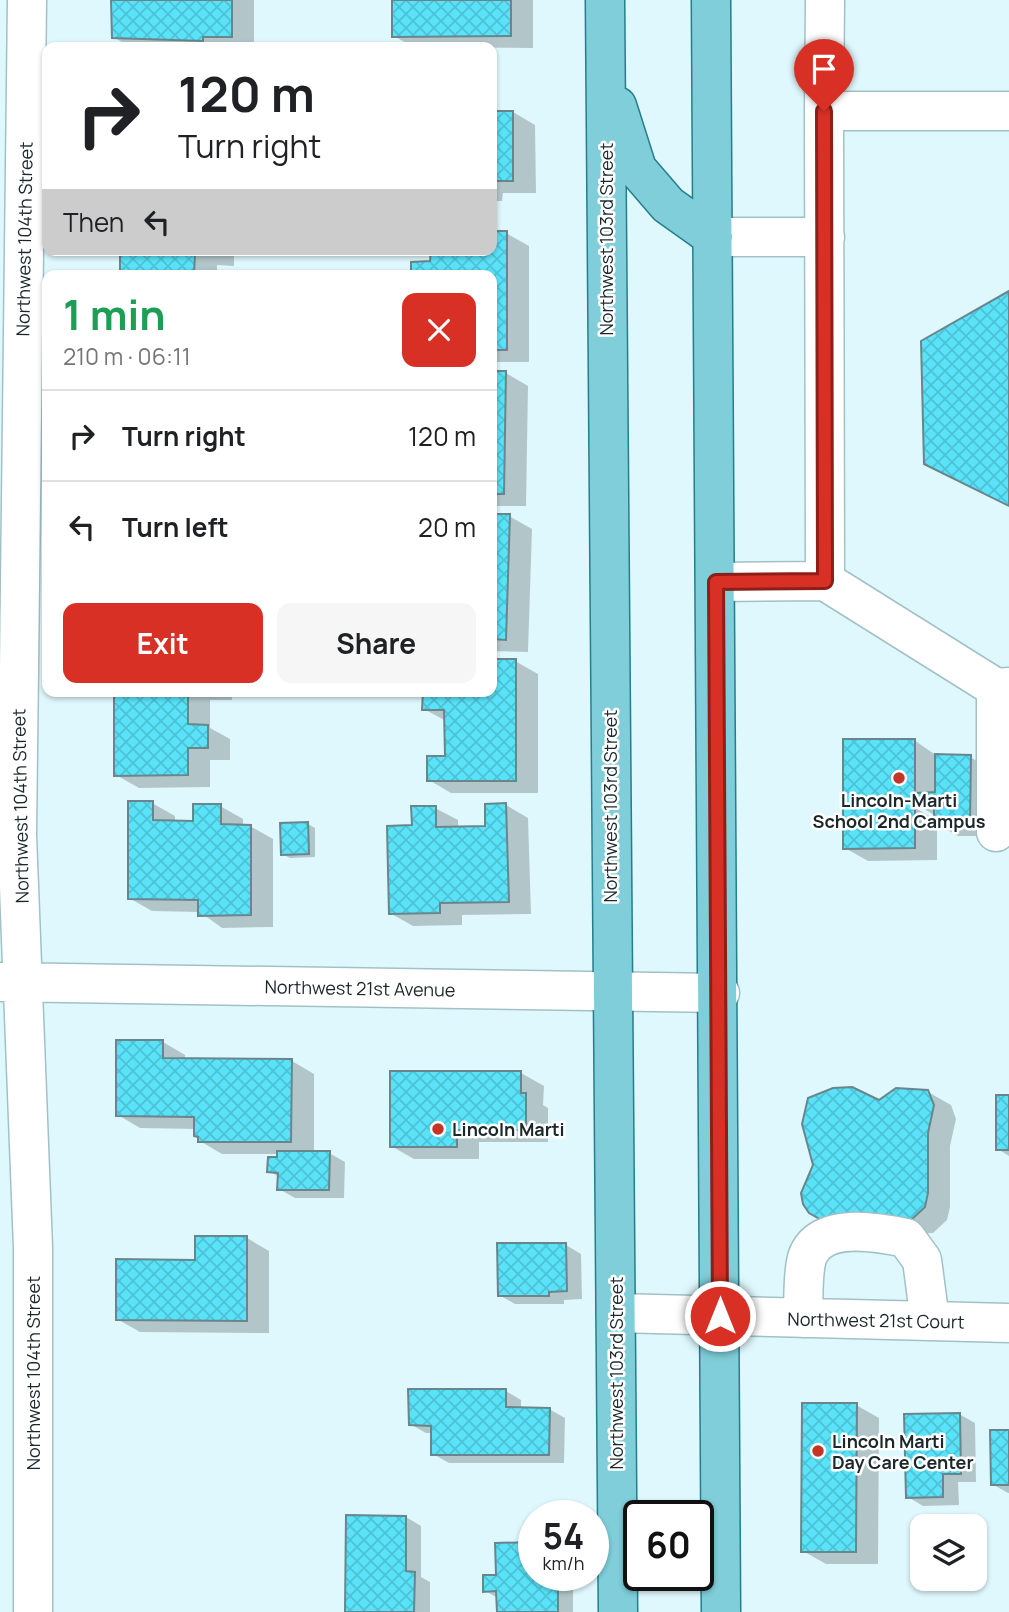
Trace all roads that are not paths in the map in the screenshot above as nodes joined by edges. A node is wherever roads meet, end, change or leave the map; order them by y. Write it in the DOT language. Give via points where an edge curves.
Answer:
graph roads {
  1 [pos="27,0"];
  2 [pos="605,0"];
  3 [pos="712,0"];
  4 [pos="825,0"];
  5 [pos="605,67"];
  6 [pos="824,111"];
  7 [pos="1009,111"];
  8 [pos="713,237"];
  9 [pos="825,237"];
  10 [pos="825,581"];
  11 [pos="716,582"];
  12 [pos="1003,687"];
  13 [pos="996,832"];
  14 [pos="12,982"];
  15 [pos="611,992"];
  16 [pos="720,993"];
  17 [pos="616,1313"];
  18 [pos="720,1316"];
  19 [pos="1009,1317"];
  20 [pos="803,1318"];
  21 [pos="930,1321"];
  22 [pos="33,1612"];
  23 [pos="618,1612"];
  24 [pos="721,1612"];
  1 -- 14 [label="street, Northwest 104th Street" via="18,835"];
  2 -- 5 [label="main road, Northwest 103rd Street"];
  3 -- 8 [label="main road"];
  4 -- 6 [label="street"];
  5 -- 8 [label="main road" via="637,169 668,205"];
  5 -- 15 [label="main road, Northwest 103rd Street"];
  6 -- 7 [label="street"];
  6 -- 9 [label="street"];
  8 -- 9 [label="street"];
  8 -- 11 [label="main road"];
  9 -- 10 [label="street"];
  10 -- 11 [label="street"];
  10 -- 12 [label="street"];
  11 -- 16 [label="main road"];
  12 -- 13 [label="street"];
  14 -- 15 [label="street, Northwest 21st Avenue"];
  14 -- 22 [label="street, Northwest 104th Street" via="33,1248"];
  15 -- 16 [label="street, Northwest 21st Avenue"];
  15 -- 17 [label="main road, Northwest 103rd Street"];
  16 -- 18 [label="main road"];
  17 -- 18 [label="street, Northwest 21st Court"];
  17 -- 23 [label="main road, Northwest 103rd Street"];
  18 -- 20 [label="street, Northwest 21st Court"];
  18 -- 24 [label="main road"];
  19 -- 21 [label="street, Northwest 21st Court"];
  20 -- 21 [label="street, Northwest 21st Court"];
  20 -- 21 [label="street" via="807,1257 820,1242 839,1233 878,1232 906,1238 922,1260"];
}
